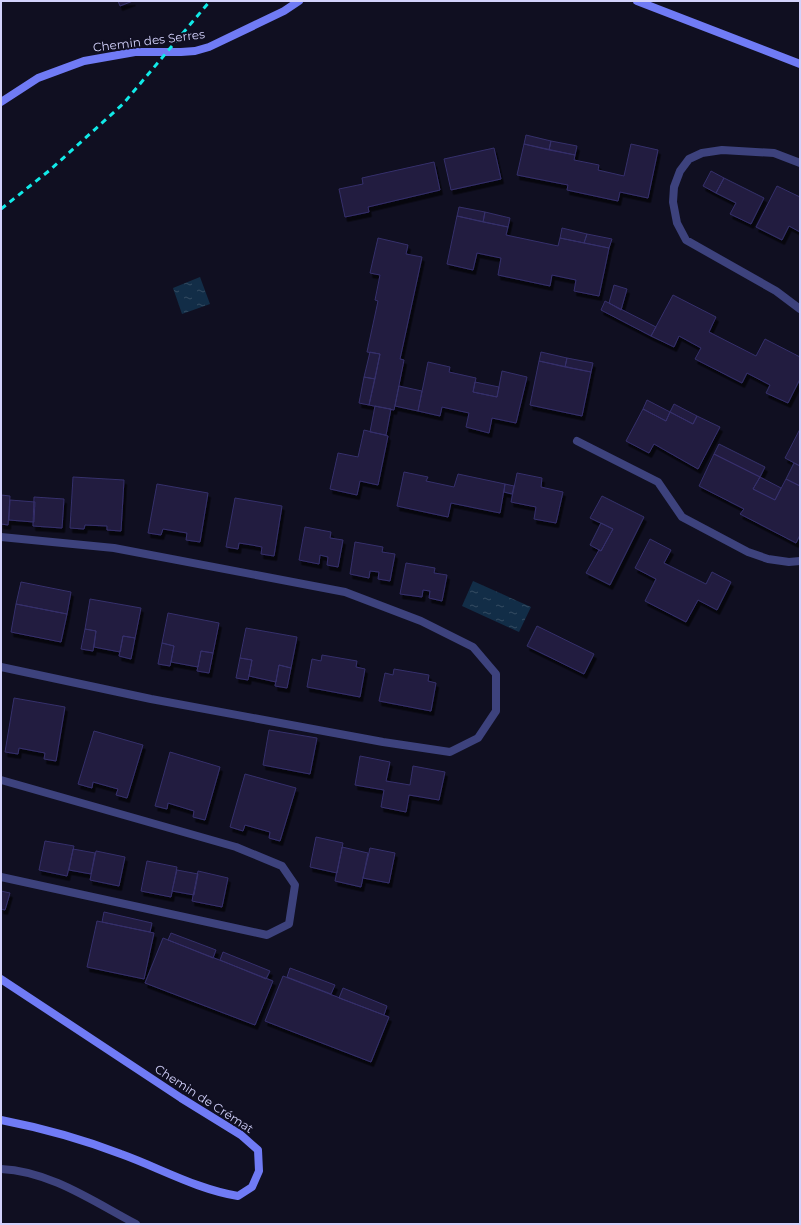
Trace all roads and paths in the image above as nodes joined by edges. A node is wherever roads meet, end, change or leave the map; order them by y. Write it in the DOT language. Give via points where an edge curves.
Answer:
graph roads {
  1 [pos="299,1"];
  2 [pos="637,1"];
  3 [pos="800,64"];
  4 [pos="1,102"];
  5 [pos="800,162"];
  6 [pos="800,309"];
  7 [pos="577,441"];
  8 [pos="1,537"];
  9 [pos="800,561"];
  10 [pos="1,667"];
  11 [pos="1,780"];
  12 [pos="1,877"];
  13 [pos="1,979"];
  14 [pos="1,1120"];
  15 [pos="1,1169"];
  16 [pos="136,1224"];
  1 -- 4 [label="street, Chemin des Serres" via="284,11 209,47 181,52 135,52 84,61 38,78"];
  2 -- 3 [label="street"];
  5 -- 6 [label="street" via="774,153 722,150 702,153 688,159 680,171 674,187 673,202 677,223 686,240 776,290"];
  7 -- 9 [label="street" via="658,482 682,517 748,552 768,559"];
  8 -- 10 [label="street" via="114,548 345,592 421,622 473,647 496,674 496,711 478,738 450,752 151,699"];
  11 -- 12 [label="street" via="236,847 282,866 295,885 289,924 267,935"];
  13 -- 14 [label="street, Chemin de Crémat" via="241,1135 258,1150 259,1171 252,1187 238,1196 222,1193 67,1135"];
  15 -- 16 [label="street" via="44,1178 68,1187"];
}
